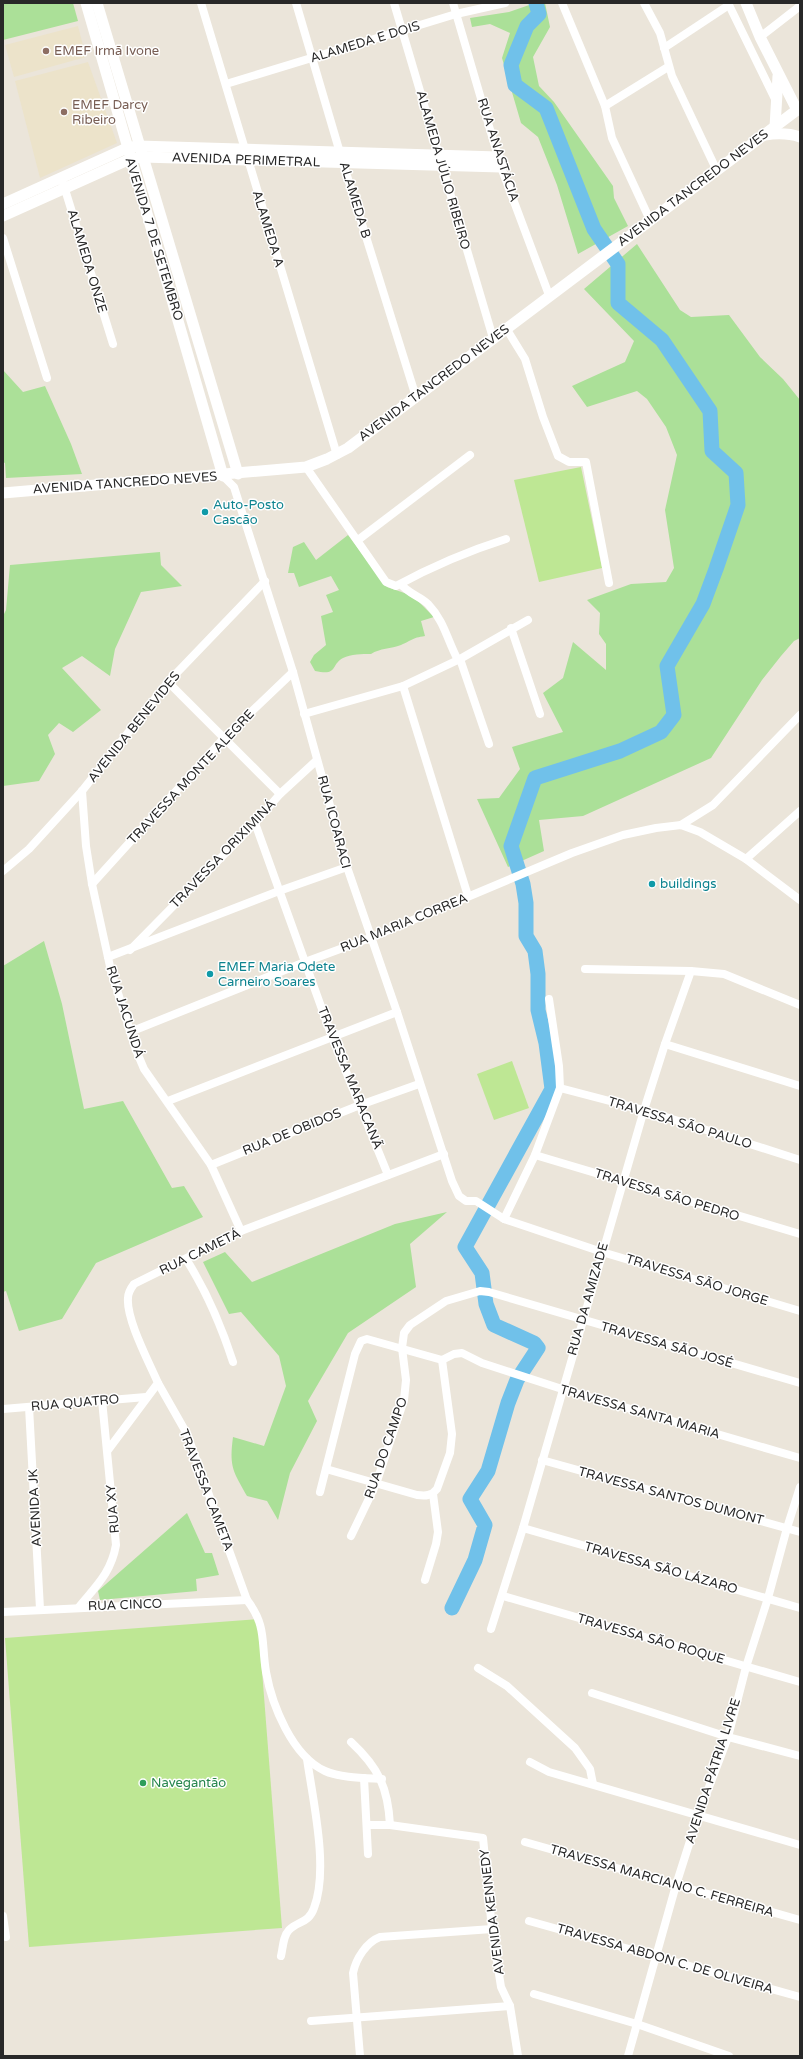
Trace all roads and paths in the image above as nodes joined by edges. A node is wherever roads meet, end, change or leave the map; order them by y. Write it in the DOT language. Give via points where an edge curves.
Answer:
graph roads {
  1 [pos="86,3"];
  2 [pos="96,3"];
  3 [pos="201,3"];
  4 [pos="296,3"];
  5 [pos="394,3"];
  6 [pos="453,3"];
  7 [pos="505,3"];
  8 [pos="562,3"];
  9 [pos="644,3"];
  10 [pos="746,3"];
  11 [pos="729,4"];
  12 [pos="800,6"];
  13 [pos="456,14"];
  14 [pos="402,30"];
  15 [pos="760,37"];
  16 [pos="664,48"];
  17 [pos="312,57"];
  18 [pos="668,67"];
  19 [pos="778,73"];
  20 [pos="226,84"];
  21 [pos="777,102"];
  22 [pos="605,106"];
  23 [pos="799,112"];
  24 [pos="775,127"];
  25 [pos="763,136"];
  26 [pos="800,137"];
  27 [pos="132,147"];
  28 [pos="246,155"];
  29 [pos="142,157"];
  30 [pos="342,157"];
  31 [pos="130,159"];
  32 [pos="440,161"];
  33 [pos="500,162"];
  34 [pos="717,171"];
  35 [pos="63,184"];
  36 [pos="3,204"];
  37 [pos="3,216"];
  38 [pos="650,220"];
  39 [pos="163,223"];
  40 [pos="151,226"];
  41 [pos="3,238"];
  42 [pos="550,295"];
  43 [pos="191,316"];
  44 [pos="178,320"];
  45 [pos="506,328"];
  46 [pos="493,338"];
  47 [pos="114,344"];
  48 [pos="47,378"];
  49 [pos="416,396"];
  50 [pos="470,454"];
  51 [pos="337,455"];
  52 [pos="306,467"];
  53 [pos="238,474"];
  54 [pos="223,476"];
  55 [pos="234,487"];
  56 [pos="3,493"];
  57 [pos="506,539"];
  58 [pos="358,540"];
  59 [pos="265,582"];
  60 [pos="609,583"];
  61 [pos="401,584"];
  62 [pos="528,620"];
  63 [pos="511,628"];
  64 [pos="459,660"];
  65 [pos="293,672"];
  66 [pos="168,682"];
  67 [pos="403,686"];
  68 [pos="304,714"];
  69 [pos="540,714"];
  70 [pos="800,715"];
  71 [pos="797,725"];
  72 [pos="224,738"];
  73 [pos="489,744"];
  74 [pos="317,760"];
  75 [pos="82,791"];
  76 [pos="280,794"];
  77 [pos="800,811"];
  78 [pos="255,823"];
  79 [pos="681,825"];
  80 [pos="746,859"];
  81 [pos="347,867"];
  82 [pos="3,871"];
  83 [pos="92,884"];
  84 [pos="278,891"];
  85 [pos="468,896"];
  86 [pos="800,900"];
  87 [pos="370,938"];
  88 [pos="130,950"];
  89 [pos="108,957"];
  90 [pos="305,962"];
  91 [pos="585,969"];
  92 [pos="691,971"];
  93 [pos="549,999"];
  94 [pos="800,1005"];
  95 [pos="397,1012"];
  96 [pos="130,1032"];
  97 [pos="332,1037"];
  98 [pos="665,1044"];
  99 [pos="419,1084"];
  100 [pos="800,1086"];
  101 [pos="560,1088"];
  102 [pos="168,1101"];
  103 [pos="360,1105"];
  104 [pos="644,1110"];
  105 [pos="444,1154"];
  106 [pos="535,1155"];
  107 [pos="800,1160"];
  108 [pos="211,1165"];
  109 [pos="388,1175"];
  110 [pos="624,1181"];
  111 [pos="504,1218"];
  112 [pos="241,1231"];
  113 [pos="800,1234"];
  114 [pos="602,1252"];
  115 [pos="186,1260"];
  116 [pos="800,1311"];
  117 [pos="582,1320"];
  118 [pos="404,1333"];
  119 [pos="402,1348"];
  120 [pos="442,1360"];
  121 [pos="233,1362"];
  122 [pos="158,1383"];
  123 [pos="800,1383"];
  124 [pos="562,1389"];
  125 [pos="146,1397"];
  126 [pos="102,1400"];
  127 [pos="29,1407"];
  128 [pos="3,1409"];
  129 [pos="108,1450"];
  130 [pos="800,1458"];
  131 [pos="542,1460"];
  132 [pos="326,1469"];
  133 [pos="376,1484"];
  134 [pos="800,1487"];
  135 [pos="320,1492"];
  136 [pos="433,1494"];
  137 [pos="523,1528"];
  138 [pos="787,1528"];
  139 [pos="800,1532"];
  140 [pos="351,1536"];
  141 [pos="424,1580"];
  142 [pos="503,1596"];
  143 [pos="768,1598"];
  144 [pos="247,1600"];
  145 [pos="79,1607"];
  146 [pos="800,1608"];
  147 [pos="40,1609"];
  148 [pos="3,1612"];
  149 [pos="491,1629"];
  150 [pos="746,1667"];
  151 [pos="478,1668"];
  152 [pos="800,1682"];
  153 [pos="592,1693"];
  154 [pos="728,1737"];
  155 [pos="351,1742"];
  156 [pos="800,1756"];
  157 [pos="307,1759"];
  158 [pos="530,1762"];
  159 [pos="364,1778"];
  160 [pos="382,1779"];
  161 [pos="593,1784"];
  162 [pos="698,1816"];
  163 [pos="367,1825"];
  164 [pos="390,1825"];
  165 [pos="525,1842"];
  166 [pos="800,1845"];
  167 [pos="368,1854"];
  168 [pos="676,1885"];
  169 [pos="3,1916"];
  170 [pos="800,1920"];
  171 [pos="529,1921"];
  172 [pos="492,1929"];
  173 [pos="6,1937"];
  174 [pos="281,1956"];
  175 [pos="656,1957"];
  176 [pos="534,1994"];
  177 [pos="800,1997"];
  178 [pos="510,2006"];
  179 [pos="357,2018"];
  180 [pos="311,2021"];
  181 [pos="637,2024"];
  182 [pos="360,2056"];
  183 [pos="518,2056"];
  184 [pos="628,2056"];
  185 [pos="730,2056"];
  1 -- 27 [label="street, AVENIDA 7 DE SETEMBRO"];
  2 -- 27 [label="street"];
  3 -- 20 [label="street, ALAMEDA A"];
  4 -- 17 [label="street, ALAMEDA B"];
  5 -- 14 [label="street, ALAMEDA JÚLIO RIBEIRO"];
  6 -- 13 [label="street, RUA ANASTÁCIA"];
  7 -- 13 [label="street, ALAMEDA E DOIS"];
  8 -- 22 [label="street"];
  9 -- 16 [label="street" via="660,33"];
  10 -- 15 [label="street"];
  11 -- 16 [label="street"];
  11 -- 21 [label="street"];
  12 -- 15 [label="street"];
  13 -- 14 [label="street, ALAMEDA E DOIS"];
  13 -- 33 [label="street, RUA ANASTÁCIA"];
  14 -- 17 [label="street, ALAMEDA E DOIS"];
  14 -- 32 [label="street, ALAMEDA JÚLIO RIBEIRO"];
  15 -- 19 [label="street"];
  16 -- 18 [label="street"];
  17 -- 20 [label="street, ALAMEDA E DOIS"];
  17 -- 30 [label="street, ALAMEDA B"];
  18 -- 22 [label="street"];
  18 -- 34 [label="street"];
  19 -- 21 [label="street"];
  19 -- 23 [label="street"];
  20 -- 28 [label="street, ALAMEDA A"];
  21 -- 24 [label="street"];
  22 -- 38 [label="street" via="612,138"];
  23 -- 24 [label="street, AVENIDA TANCREDO NEVES"];
  24 -- 25 [label="street, AVENIDA TANCREDO NEVES"];
  25 -- 26 [label="street" via="777,133"];
  25 -- 34 [label="street, AVENIDA TANCREDO NEVES"];
  27 -- 28 [label="street, AVENIDA PERIMETRAL"];
  27 -- 29 [label="street"];
  27 -- 31 [label="street, AVENIDA 7 DE SETEMBRO"];
  27 -- 35 [label="street, AVENIDA PERIMETRAL"];
  28 -- 29 [label="street, AVENIDA PERIMETRAL"];
  28 -- 30 [label="street, AVENIDA PERIMETRAL"];
  28 -- 51 [label="street, ALAMEDA A"];
  29 -- 31 [label="street, AVENIDA PERIMETRAL"];
  29 -- 39 [label="street"];
  30 -- 32 [label="street, AVENIDA PERIMETRAL"];
  30 -- 49 [label="street, ALAMEDA B"];
  31 -- 35 [label="street, AVENIDA PERIMETRAL"];
  31 -- 40 [label="street, AVENIDA 7 DE SETEMBRO"];
  32 -- 33 [label="street, AVENIDA PERIMETRAL"];
  32 -- 46 [label="street, ALAMEDA JÚLIO RIBEIRO"];
  33 -- 42 [label="street, RUA ANASTÁCIA"];
  34 -- 38 [label="street, AVENIDA TANCREDO NEVES"];
  35 -- 36 [label="street, AVENIDA PERIMETRAL"];
  35 -- 37 [label="street, AVENIDA PERIMETRAL"];
  35 -- 47 [label="street, ALAMEDA ONZE"];
  38 -- 42 [label="street, AVENIDA TANCREDO NEVES"];
  39 -- 40 [label="street"];
  39 -- 43 [label="street"];
  40 -- 44 [label="street, AVENIDA 7 DE SETEMBRO"];
  41 -- 48 [label="street"];
  42 -- 45 [label="street, AVENIDA TANCREDO NEVES"];
  43 -- 44 [label="street"];
  43 -- 53 [label="street"];
  44 -- 54 [label="street, AVENIDA 7 DE SETEMBRO"];
  45 -- 46 [label="street, AVENIDA TANCREDO NEVES"];
  45 -- 60 [label="street" via="525,359 558,456 569,462 586,462"];
  46 -- 49 [label="street, AVENIDA TANCREDO NEVES"];
  49 -- 51 [label="street, AVENIDA TANCREDO NEVES"];
  50 -- 58 [label="street"];
  51 -- 52 [label="street, AVENIDA TANCREDO NEVES"];
  52 -- 53 [label="street, AVENIDA TANCREDO NEVES"];
  52 -- 58 [label="street"];
  53 -- 54 [label="street, AVENIDA TANCREDO NEVES"];
  53 -- 55 [label="street"];
  54 -- 55 [label="street, RUA ICOARACI"];
  54 -- 56 [label="street, AVENIDA TANCREDO NEVES"];
  55 -- 59 [label="street, RUA ICOARACI"];
  57 -- 61 [label="street" via="474,549"];
  58 -- 61 [label="street" via="386,582 396,586"];
  59 -- 65 [label="street, RUA ICOARACI"];
  59 -- 66 [label="street, AVENIDA BENEVIDES"];
  61 -- 64 [label="street" via="405,590 418,595 441,619"];
  62 -- 63 [label="street"];
  63 -- 64 [label="street"];
  63 -- 69 [label="street"];
  64 -- 67 [label="street"];
  64 -- 73 [label="street"];
  65 -- 68 [label="street, RUA ICOARACI"];
  65 -- 72 [label="street, TRAVESSA MONTE ALEGRE"];
  66 -- 72 [label="street"];
  66 -- 75 [label="street, AVENIDA BENEVIDES"];
  67 -- 68 [label="street"];
  67 -- 85 [label="street"];
  68 -- 74 [label="street, RUA ICOARACI"];
  70 -- 71 [label="street"];
  71 -- 79 [label="street" via="713,805"];
  72 -- 76 [label="street"];
  72 -- 83 [label="street, TRAVESSA MONTE ALEGRE"];
  74 -- 76 [label="street, TRAVESSA ORIXIMINÁ"];
  74 -- 81 [label="street, RUA ICOARACI"];
  75 -- 82 [label="street, AVENIDA BENEVIDES" via="29,849"];
  75 -- 83 [label="street, RUA JACUNDÁ"];
  76 -- 78 [label="street, TRAVESSA ORIXIMINÁ"];
  77 -- 80 [label="street"];
  78 -- 84 [label="street, TRAVESSA MARACANÃ"];
  78 -- 88 [label="street, TRAVESSA ORIXIMINÁ"];
  79 -- 80 [label="street" via="700,832"];
  79 -- 85 [label="street, RUA MARIA CORREA" via="623,835"];
  80 -- 86 [label="street"];
  81 -- 84 [label="street"];
  81 -- 87 [label="street, RUA ICOARACI"];
  83 -- 89 [label="street, RUA JACUNDÁ"];
  84 -- 88 [label="street"];
  84 -- 90 [label="street, TRAVESSA MARACANÃ"];
  85 -- 87 [label="street, RUA MARIA CORREA"];
  87 -- 90 [label="street, RUA MARIA CORREA"];
  87 -- 95 [label="street, RUA ICOARACI"];
  88 -- 89 [label="street"];
  89 -- 96 [label="street, RUA JACUNDÁ"];
  90 -- 96 [label="street, RUA MARIA CORREA"];
  90 -- 97 [label="street, TRAVESSA MARACANÃ"];
  91 -- 92 [label="street"];
  92 -- 94 [label="street" via="724,974"];
  92 -- 98 [label="street, RUA DA AMIZADE"];
  93 -- 101 [label="street"];
  95 -- 97 [label="street"];
  95 -- 99 [label="street, RUA ICOARACI"];
  96 -- 102 [label="street, RUA JACUNDÁ" via="144,1069"];
  97 -- 102 [label="street"];
  97 -- 103 [label="street, TRAVESSA MARACANÃ"];
  98 -- 100 [label="street"];
  98 -- 104 [label="street, RUA DA AMIZADE"];
  99 -- 103 [label="street, RUA DE OBIDOS"];
  99 -- 105 [label="street, RUA ICOARACI"];
  101 -- 104 [label="street, TRAVESSA SÃO PAULO"];
  101 -- 106 [label="street"];
  102 -- 108 [label="street, RUA JACUNDÁ"];
  103 -- 108 [label="street, RUA DE OBIDOS"];
  103 -- 109 [label="street, TRAVESSA MARACANÃ"];
  104 -- 107 [label="street, TRAVESSA SÃO PAULO"];
  104 -- 110 [label="street, RUA DA AMIZADE"];
  105 -- 109 [label="street, RUA CAMETÁ"];
  105 -- 111 [label="street, TRAVESSA SÃO JORGE" via="459,1196 466,1201 476,1201"];
  106 -- 110 [label="street, TRAVESSA SÃO PEDRO"];
  106 -- 111 [label="street"];
  108 -- 112 [label="street, RUA JACUNDÁ"];
  109 -- 112 [label="street, RUA CAMETÁ"];
  110 -- 113 [label="street, TRAVESSA SÃO PEDRO"];
  110 -- 114 [label="street, RUA DA AMIZADE"];
  111 -- 114 [label="street, TRAVESSA SÃO JORGE"];
  112 -- 115 [label="street, RUA CAMETÁ"];
  114 -- 116 [label="street, TRAVESSA SÃO JORGE"];
  114 -- 117 [label="street, RUA DA AMIZADE"];
  115 -- 121 [label="street" via="204,1288"];
  115 -- 122 [label="street, RUA CAMETÁ" via="134,1284 128,1297 131,1320"];
  117 -- 118 [label="street, TRAVESSA SÃO JOSÉ" via="480,1291 446,1302 410,1325"];
  117 -- 123 [label="street, TRAVESSA SÃO JOSÉ"];
  117 -- 124 [label="street, RUA DA AMIZADE"];
  118 -- 119 [label="street, RUA DO CAMPO"];
  119 -- 120 [label="street"];
  119 -- 132 [label="street" via="367,1339 361,1341 355,1354"];
  119 -- 133 [label="street, RUA DO CAMPO" via="406,1380 404,1400"];
  120 -- 124 [label="street, TRAVESSA SANTA MARIA" via="462,1353 482,1363"];
  120 -- 136 [label="street" via="452,1434 450,1453"];
  122 -- 125 [label="street"];
  122 -- 144 [label="street, TRAVESSA CAMETA" via="187,1434"];
  124 -- 130 [label="street, TRAVESSA SANTA MARIA"];
  124 -- 131 [label="street, RUA DA AMIZADE"];
  125 -- 126 [label="street, RUA QUATRO"];
  125 -- 129 [label="street"];
  126 -- 127 [label="street, RUA QUATRO"];
  126 -- 129 [label="street, RUA XY"];
  127 -- 128 [label="street, RUA QUATRO"];
  127 -- 147 [label="street, AVENIDA JK"];
  129 -- 145 [label="street, RUA XY" via="116,1545 114,1556 107,1572"];
  131 -- 137 [label="street, RUA DA AMIZADE"];
  131 -- 138 [label="street, TRAVESSA SANTOS DUMONT"];
  132 -- 133 [label="street"];
  132 -- 135 [label="street"];
  133 -- 136 [label="street" via="426,1496"];
  133 -- 140 [label="street, RUA DO CAMPO"];
  134 -- 138 [label="street, AVENIDA PÁTRIA LIVRE"];
  136 -- 141 [label="street" via="438,1532"];
  137 -- 142 [label="street, RUA DA AMIZADE"];
  137 -- 143 [label="street, TRAVESSA SÃO LÁZARO"];
  138 -- 139 [label="street, TRAVESSA SANTOS DUMONT"];
  138 -- 143 [label="street, AVENIDA PÁTRIA LIVRE"];
  142 -- 149 [label="street, RUA DA AMIZADE"];
  142 -- 150 [label="street, TRAVESSA SÃO ROQUE"];
  143 -- 146 [label="street, TRAVESSA SÃO LÁZARO"];
  143 -- 150 [label="street, AVENIDA PÁTRIA LIVRE"];
  144 -- 145 [label="street, RUA CINCO"];
  144 -- 157 [label="street, TRAVESSA CAMETA" via="261,1622 266,1673 279,1714 290,1738"];
  145 -- 147 [label="street, RUA CINCO"];
  147 -- 148 [label="street, RUA CINCO"];
  150 -- 152 [label="street, TRAVESSA SÃO ROQUE"];
  150 -- 154 [label="street, AVENIDA PÁTRIA LIVRE"];
  151 -- 161 [label="street" via="507,1686 575,1748 590,1769"];
  153 -- 154 [label="street"];
  154 -- 156 [label="street"];
  154 -- 162 [label="street, AVENIDA PÁTRIA LIVRE"];
  155 -- 160 [label="street" via="366,1756"];
  157 -- 159 [label="street" via="327,1772"];
  157 -- 174 [label="street" via="316,1820 320,1888 314,1910 306,1921 289,1930"];
  158 -- 161 [label="street" via="549,1772"];
  159 -- 160 [label="street"];
  159 -- 163 [label="street"];
  160 -- 164 [label="street"];
  161 -- 162 [label="street"];
  162 -- 166 [label="street"];
  162 -- 168 [label="street, AVENIDA PÁTRIA LIVRE"];
  163 -- 164 [label="street"];
  163 -- 167 [label="street"];
  164 -- 172 [label="street, AVENIDA KENNEDY" via="483,1838"];
  165 -- 168 [label="street, TRAVESSA MARCIANO C. FERREIRA"];
  168 -- 170 [label="street, TRAVESSA MARCIANO C. FERREIRA"];
  168 -- 175 [label="street, AVENIDA PÁTRIA LIVRE"];
  169 -- 173 [label="street"];
  171 -- 175 [label="street, TRAVESSA ABDON C. DE OLIVEIRA"];
  172 -- 178 [label="street, AVENIDA KENNEDY" via="501,1987"];
  172 -- 179 [label="street" via="380,1937 372,1940 355,1963 353,1973"];
  175 -- 177 [label="street, TRAVESSA ABDON C. DE OLIVEIRA"];
  175 -- 181 [label="street, AVENIDA PÁTRIA LIVRE"];
  176 -- 181 [label="street"];
  178 -- 179 [label="street"];
  178 -- 183 [label="street, AVENIDA KENNEDY"];
  179 -- 180 [label="street"];
  179 -- 182 [label="street"];
  181 -- 184 [label="street, AVENIDA PÁTRIA LIVRE"];
  181 -- 185 [label="street"];
}
